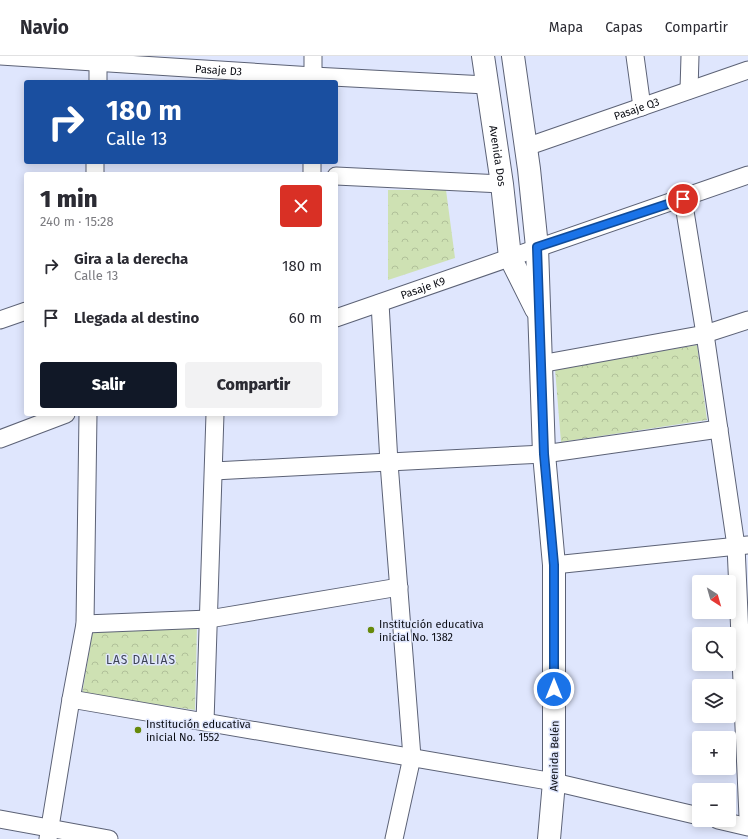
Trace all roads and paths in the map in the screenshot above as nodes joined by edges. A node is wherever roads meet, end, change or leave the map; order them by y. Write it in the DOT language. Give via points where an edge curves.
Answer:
graph roads {
  1 [pos="0,56"];
  2 [pos="313,56"];
  3 [pos="483,56"];
  4 [pos="514,56"];
  5 [pos="635,56"];
  6 [pos="690,56"];
  7 [pos="98,62"];
  8 [pos="748,70"];
  9 [pos="313,79"];
  10 [pos="98,80"];
  11 [pos="486,85"];
  12 [pos="689,90"];
  13 [pos="642,107"];
  14 [pos="526,147"];
  15 [pos="748,175"];
  16 [pos="338,176"];
  17 [pos="502,184"];
  18 [pos="683,199"];
  19 [pos="537,247"];
  20 [pos="510,257"];
  21 [pos="380,303"];
  22 [pos="24,312"];
  23 [pos="538,314"];
  24 [pos="338,317"];
  25 [pos="0,320"];
  26 [pos="748,320"];
  27 [pos="705,334"];
  28 [pos="540,364"];
  29 [pos="61,416"];
  30 [pos="88,416"];
  31 [pos="215,416"];
  32 [pos="719,430"];
  33 [pos="0,439"];
  34 [pos="544,454"];
  35 [pos="389,462"];
  36 [pos="214,471"];
  37 [pos="742,546"];
  38 [pos="554,565"];
  39 [pos="399,587"];
  40 [pos="209,619"];
  41 [pos="85,624"];
  42 [pos="71,699"];
  43 [pos="204,722"];
  44 [pos="412,757"];
  45 [pos="554,782"];
  46 [pos="692,814"];
  47 [pos="748,818"];
  48 [pos="0,819"];
  49 [pos="736,824"];
  50 [pos="748,827"];
  51 [pos="49,833"];
  52 [pos="109,839"];
  53 [pos="394,839"];
  54 [pos="549,839"];
  1 -- 7 [label="street, Pasaje D3"];
  2 -- 9 [label="street"];
  3 -- 11 [label="street, Avenida Dos"];
  4 -- 14 [label="street"];
  5 -- 13 [label="street"];
  6 -- 12 [label="street"];
  7 -- 9 [label="street, Pasaje D3"];
  7 -- 10 [label="street"];
  8 -- 12 [label="street, Pasaje Q3"];
  9 -- 11 [label="street, Pasaje D3"];
  11 -- 17 [label="street, Avenida Dos"];
  12 -- 13 [label="street, Pasaje Q3"];
  13 -- 14 [label="street, Pasaje Q3"];
  14 -- 19 [label="street"];
  15 -- 18 [label="street, Pasaje K9"];
  16 -- 17 [label="street"];
  17 -- 20 [label="street, Avenida Dos"];
  18 -- 19 [label="street, Pasaje K9"];
  18 -- 27 [label="street"];
  19 -- 20 [label="street, Pasaje K9"];
  19 -- 23 [label="street, Avenida Belén"];
  20 -- 21 [label="street, Pasaje K9"];
  20 -- 23 [label="street, Avenida Belén"];
  21 -- 24 [label="street, Pasaje K9"];
  21 -- 35 [label="street"];
  22 -- 25 [label="street"];
  23 -- 28 [label="street, Avenida Belén"];
  26 -- 27 [label="street"];
  27 -- 28 [label="street"];
  27 -- 32 [label="street"];
  28 -- 34 [label="street, Avenida Belén"];
  29 -- 33 [label="street"];
  30 -- 41 [label="street"];
  31 -- 36 [label="street"];
  32 -- 34 [label="street"];
  32 -- 37 [label="street"];
  34 -- 35 [label="street"];
  34 -- 38 [label="street, Avenida Belén"];
  35 -- 36 [label="street"];
  35 -- 39 [label="street"];
  36 -- 40 [label="street"];
  37 -- 38 [label="street"];
  37 -- 47 [label="street"];
  38 -- 45 [label="street, Avenida Belén"];
  39 -- 40 [label="street"];
  39 -- 44 [label="street"];
  40 -- 41 [label="street"];
  40 -- 43 [label="street"];
  41 -- 42 [label="street"];
  42 -- 43 [label="street"];
  42 -- 51 [label="street"];
  43 -- 44 [label="street"];
  44 -- 45 [label="street"];
  44 -- 53 [label="street"];
  45 -- 46 [label="street"];
  45 -- 54 [label="street, Avenida Belén"];
  48 -- 51 [label="street"];
  49 -- 50 [label="street"];
  51 -- 52 [label="street"];
}
